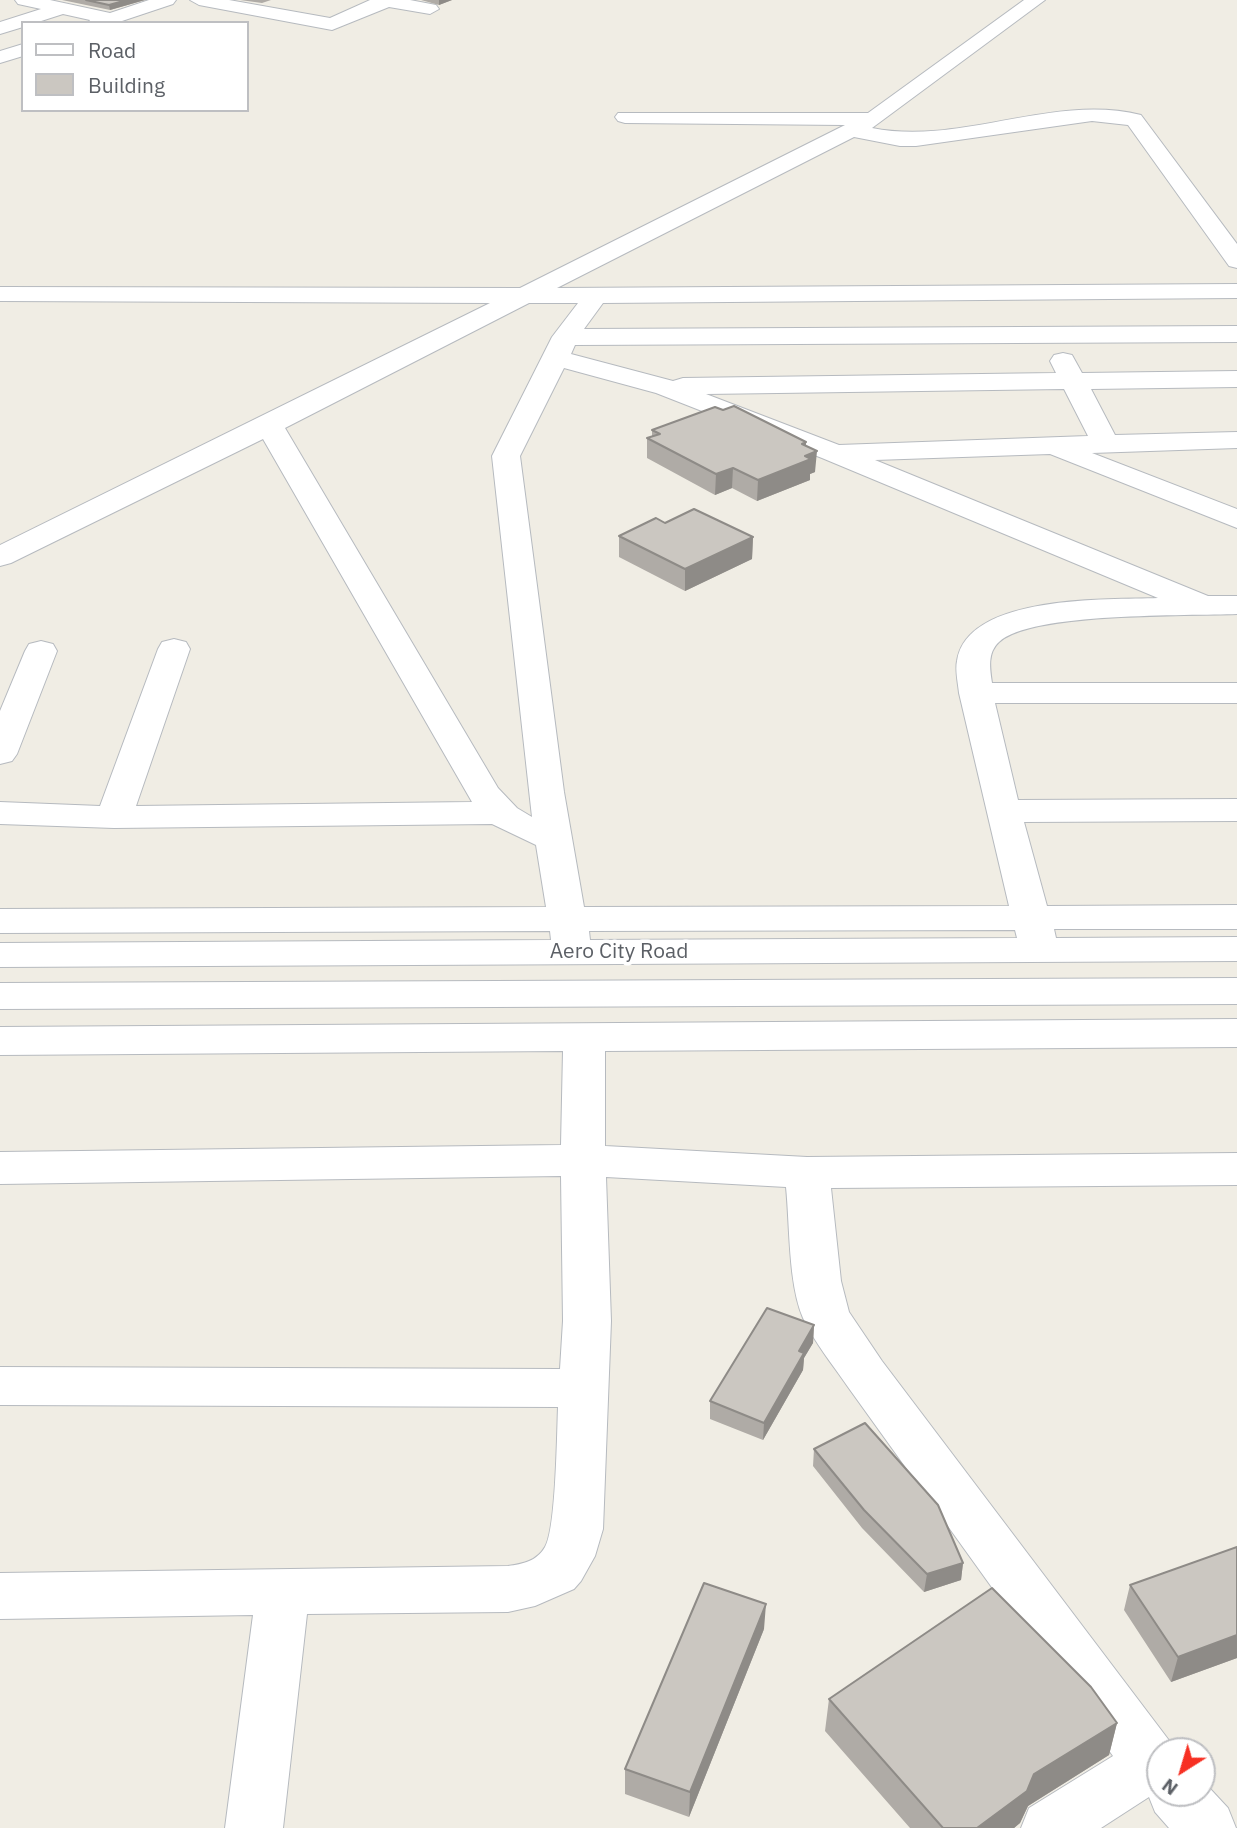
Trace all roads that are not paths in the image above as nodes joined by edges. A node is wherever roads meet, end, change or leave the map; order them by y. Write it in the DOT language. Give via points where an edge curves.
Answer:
graph roads {
  1 [pos="24,0"];
  2 [pos="167,0"];
  3 [pos="199,0"];
  4 [pos="279,0"];
  5 [pos="385,0"];
  6 [pos="1036,0"];
  7 [pos="60,9"];
  8 [pos="430,9"];
  9 [pos="104,14"];
  10 [pos="351,15"];
  11 [pos="21,21"];
  12 [pos="22,21"];
  13 [pos="0,28"];
  14 [pos="0,39"];
  15 [pos="21,47"];
  16 [pos="21,49"];
  17 [pos="0,57"];
  18 [pos="625,117"];
  19 [pos="863,125"];
  20 [pos="1229,242"];
  21 [pos="1237,261"];
  22 [pos="1237,291"];
  23 [pos="1033,293"];
  24 [pos="0,294"];
  25 [pos="524,296"];
  26 [pos="596,296"];
  27 [pos="1237,334"];
  28 [pos="1050,336"];
  29 [pos="560,348"];
  30 [pos="1073,379"];
  31 [pos="1237,379"];
  32 [pos="665,387"];
  33 [pos="269,425"];
  34 [pos="1237,440"];
  35 [pos="1105,443"];
  36 [pos="1047,445"];
  37 [pos="832,452"];
  38 [pos="1237,519"];
  39 [pos="0,557"];
  40 [pos="1237,605"];
  41 [pos="1204,606"];
  42 [pos="174,649"];
  43 [pos="41,651"];
  44 [pos="976,693"];
  45 [pos="1237,693"];
  46 [pos="0,754"];
  47 [pos="1237,810"];
  48 [pos="1003,811"];
  49 [pos="0,813"];
  50 [pos="497,813"];
  51 [pos="114,817"];
  52 [pos="552,838"];
  53 [pos="1237,917"];
  54 [pos="0,921"];
  55 [pos="1036,934"];
  56 [pos="569,936"];
  57 [pos="1237,949"];
  58 [pos="0,955"];
  59 [pos="1237,990"];
  60 [pos="0,996"];
  61 [pos="1237,1033"];
  62 [pos="584,1038"];
  63 [pos="0,1041"];
  64 [pos="583,1160"];
  65 [pos="0,1168"];
  66 [pos="1237,1169"];
  67 [pos="807,1172"];
  68 [pos="0,1387"];
  69 [pos="585,1388"];
  70 [pos="283,1591"];
  71 [pos="0,1596"];
  72 [pos="1146,1755"];
  73 [pos="1146,1784"];
  74 [pos="1188,1807"];
  75 [pos="254,1828"];
  76 [pos="1050,1828"];
  77 [pos="1207,1828"];
  1 -- 7 [label="street"];
  2 -- 9 [label="street"];
  3 -- 10 [label="street" via="332,24"];
  4 -- 10 [label="street"];
  5 -- 8 [label="street"];
  5 -- 10 [label="street"];
  6 -- 19 [label="street"];
  7 -- 9 [label="street"];
  7 -- 12 [label="street"];
  11 -- 13 [label="street"];
  14 -- 15 [label="street"];
  16 -- 17 [label="street"];
  18 -- 19 [label="street"];
  19 -- 20 [label="street" via="900,140 916,140 1092,115 1134,119"];
  19 -- 25 [label="street"];
  20 -- 21 [label="street"];
  22 -- 23 [label="street"];
  23 -- 26 [label="street"];
  23 -- 28 [label="street"];
  24 -- 25 [label="street"];
  25 -- 26 [label="street"];
  25 -- 33 [label="street"];
  26 -- 29 [label="street"];
  27 -- 28 [label="street"];
  28 -- 29 [label="street"];
  28 -- 30 [label="street"];
  29 -- 32 [label="street"];
  29 -- 52 [label="street" via="506,456"];
  30 -- 31 [label="street"];
  30 -- 32 [label="street"];
  30 -- 35 [label="street"];
  32 -- 37 [label="street"];
  33 -- 39 [label="street"];
  33 -- 50 [label="street"];
  34 -- 35 [label="street"];
  35 -- 36 [label="street"];
  36 -- 37 [label="street"];
  36 -- 38 [label="street"];
  37 -- 41 [label="street"];
  40 -- 41 [label="street"];
  41 -- 44 [label="street" via="1056,612 1011,622 985,637 973,660"];
  42 -- 51 [label="street"];
  43 -- 46 [label="street"];
  44 -- 45 [label="street"];
  44 -- 48 [label="street"];
  47 -- 48 [label="street"];
  48 -- 55 [label="street"];
  49 -- 51 [label="street"];
  50 -- 51 [label="street"];
  50 -- 52 [label="street"];
  52 -- 56 [label="street"];
  53 -- 55 [label="street"];
  54 -- 56 [label="street"];
  55 -- 56 [label="street, Aero City Road"];
  55 -- 57 [label="street, Aero City Road"];
  56 -- 58 [label="street, Aero City Road"];
  59 -- 60 [label="street, Aero City Road"];
  61 -- 62 [label="street"];
  62 -- 63 [label="street"];
  62 -- 64 [label="street"];
  64 -- 65 [label="street"];
  64 -- 67 [label="street"];
  64 -- 69 [label="street"];
  66 -- 67 [label="street"];
  67 -- 72 [label="street" via="822,1298 873,1386"];
  68 -- 69 [label="street"];
  69 -- 70 [label="street" via="577,1529 572,1552 556,1574 537,1585 508,1589"];
  70 -- 71 [label="street"];
  70 -- 75 [label="street"];
  73 -- 76 [label="street"];
  74 -- 77 [label="street"];
}
